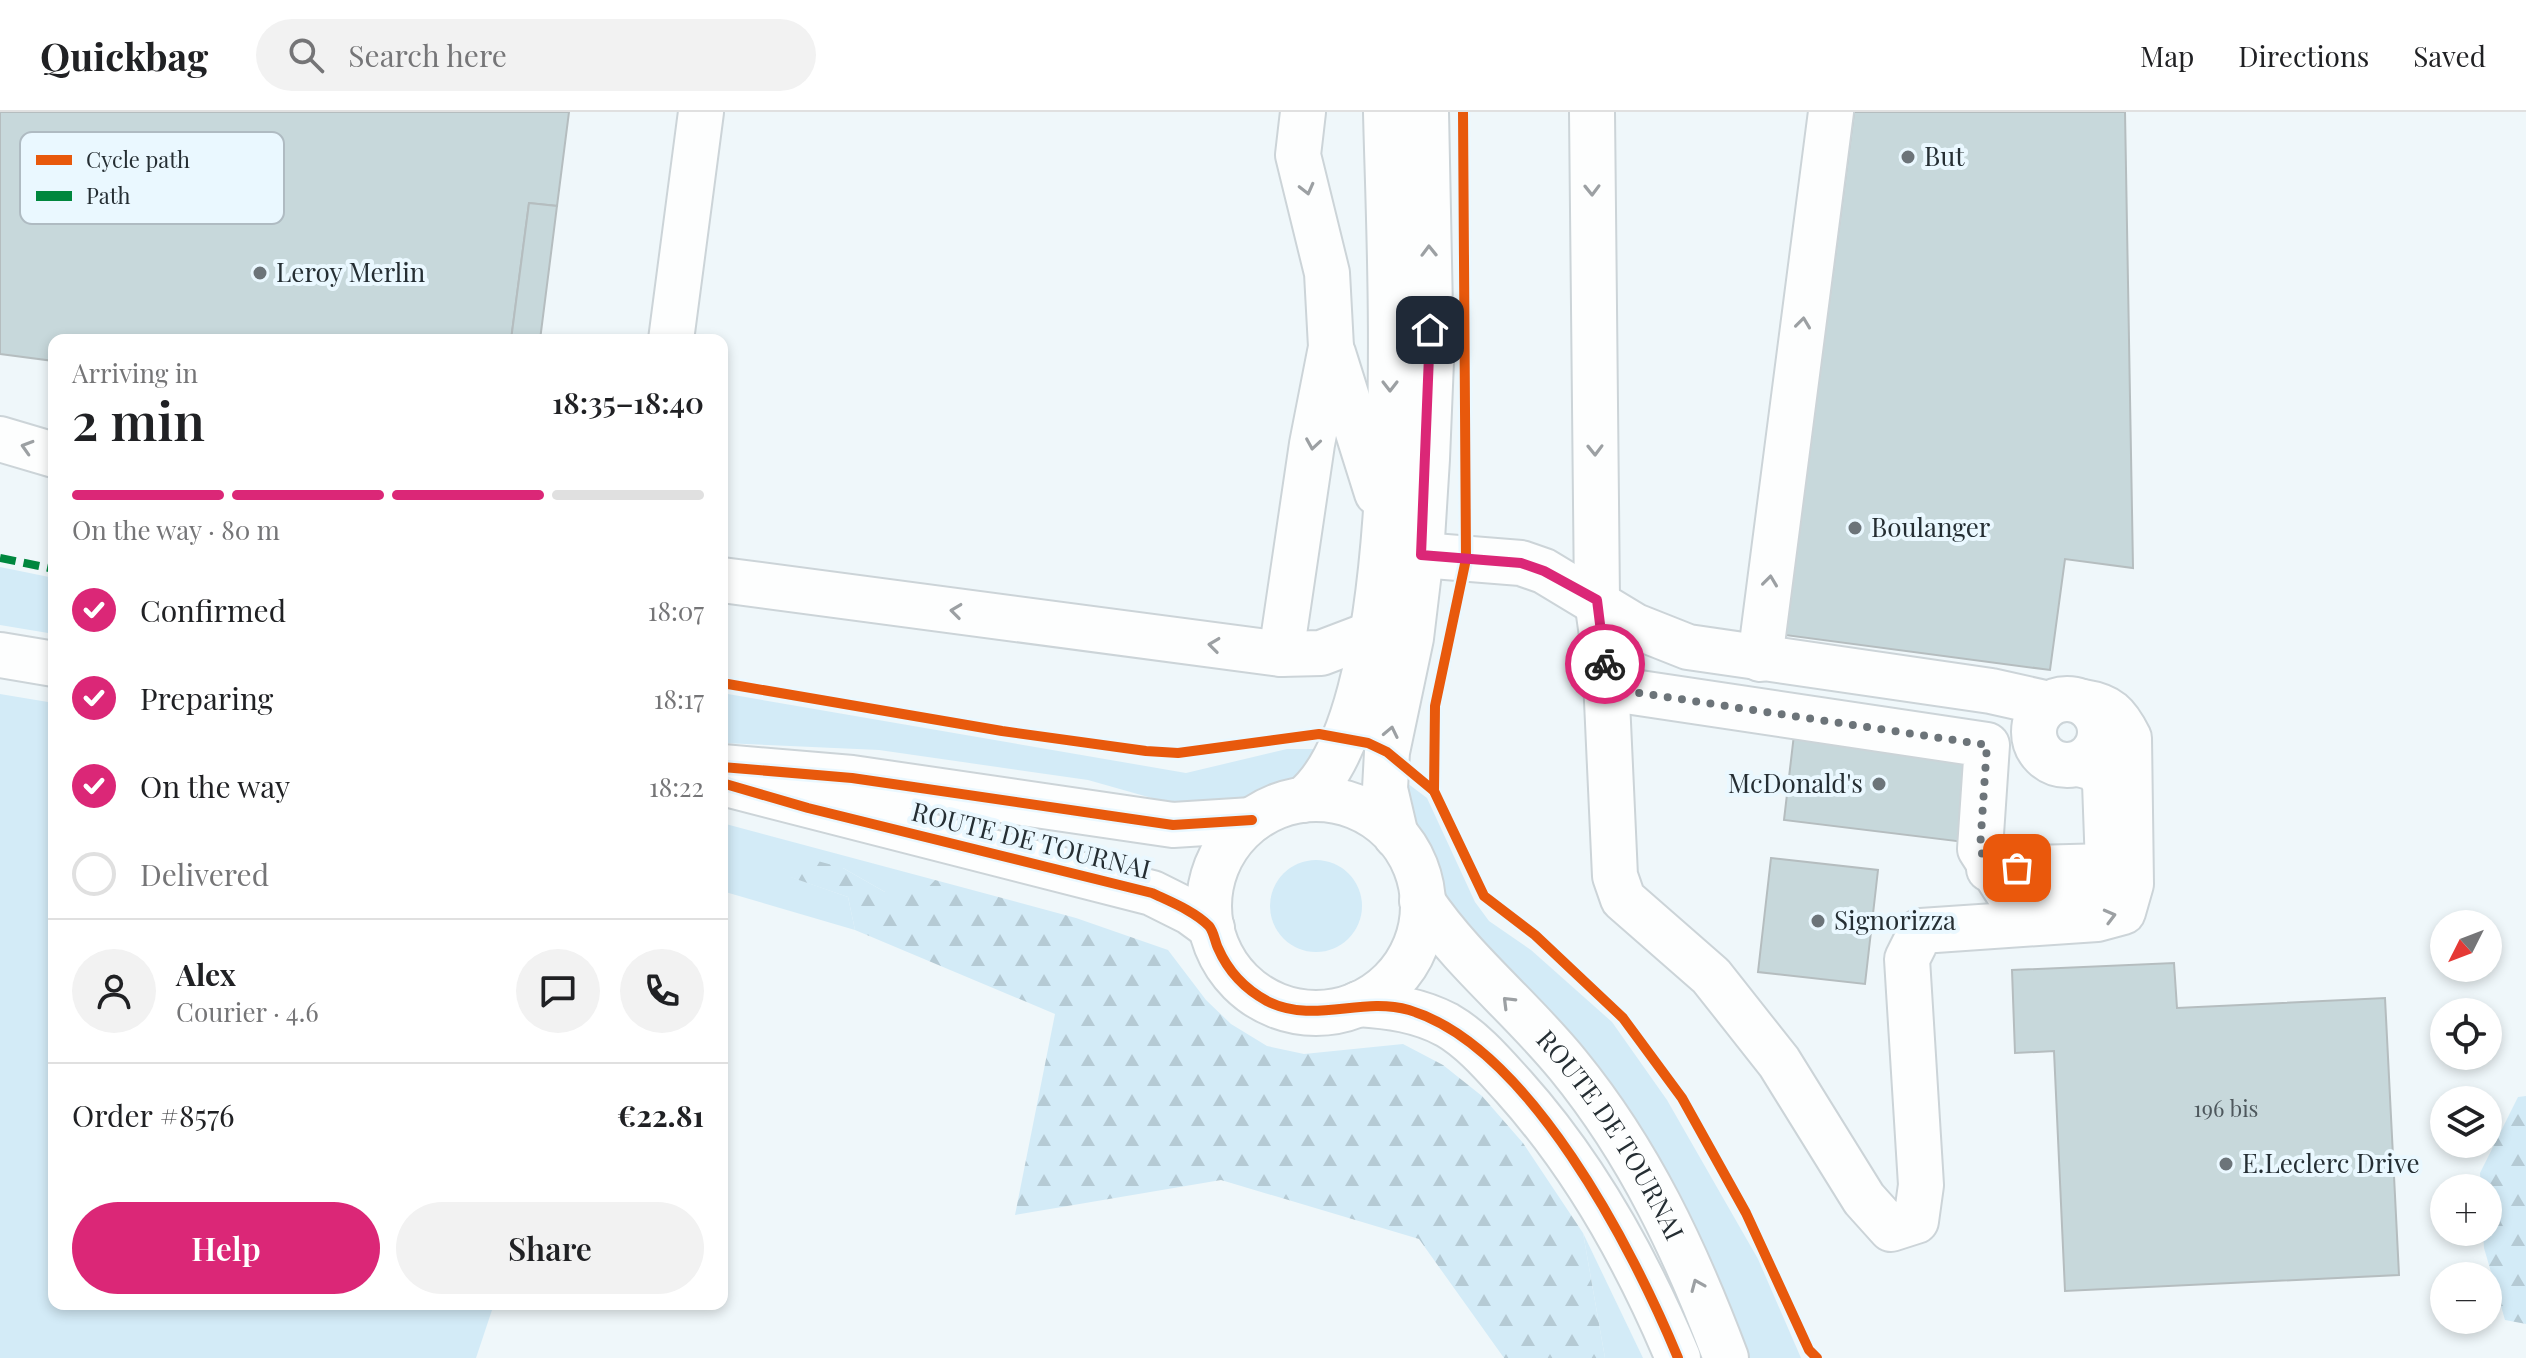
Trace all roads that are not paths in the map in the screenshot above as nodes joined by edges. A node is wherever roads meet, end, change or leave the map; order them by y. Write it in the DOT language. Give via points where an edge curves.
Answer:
graph roads {
  1 [pos="701,112"];
  2 [pos="1303,112"];
  3 [pos="1386,112"];
  4 [pos="1426,112"];
  5 [pos="1592,112"];
  6 [pos="1831,112"];
  7 [pos="672,334"];
  8 [pos="1331,347"];
  9 [pos="0,439"];
  10 [pos="48,453"];
  11 [pos="1385,521"];
  12 [pos="1421,555"];
  13 [pos="728,581"];
  14 [pos="1597,600"];
  15 [pos="1371,634"];
  16 [pos="1281,654"];
  17 [pos="0,655"];
  18 [pos="1760,659"];
  19 [pos="48,663"];
  20 [pos="1606,688"];
  21 [pos="2056,712"];
  22 [pos="2079,764"];
  23 [pos="728,768"];
  24 [pos="728,785"];
  25 [pos="1303,800"];
  26 [pos="1252,820"];
  27 [pos="1396,836"];
  28 [pos="1422,901"];
  29 [pos="1212,928"];
  30 [pos="1358,1004"];
  31 [pos="1678,1358"];
  32 [pos="1726,1358"];
  1 -- 7 [label="main road"];
  2 -- 8 [label="main road, one-way" via="1298,155 1327,273"];
  3 -- 11 [label="main road, one-way" via="1390,416"];
  12 -- 4 [label="main road, one-way" via="1431,361"];
  5 -- 14 [label="main road, one-way"];
  18 -- 6 [label="main road, one-way"];
  8 -- 11 [label="main road"];
  8 -- 16 [label="main road, one-way"];
  10 -- 9 [label="main road, one-way"];
  11 -- 15 [label="main road"];
  12 -- 14 [label="main road" via="1521,563"];
  27 -- 12 [label="main road, one-way" via="1385,789 1387,752 1411,638"];
  16 -- 13 [label="main road, one-way"];
  14 -- 18 [label="main road" via="1635,626 1688,647"];
  14 -- 20 [label="main road"];
  15 -- 16 [label="main road" via="1321,653"];
  15 -- 25 [label="main road" via="1346,738 1325,778"];
  17 -- 19 [label="main road"];
  18 -- 21 [label="main road" via="1991,691"];
  20 -- 21 [label="main road, one-way" via="1615,876 1623,899 1711,976 1779,1062 1864,1199 1891,1229 1916,1221 1921,1185 1907,959 1921,931 2097,919 2123,912 2131,884 2129,738 2119,717 2105,706"];
  20 -- 22 [label="main road" via="1987,745 1980,849 2010,896 2051,901 2080,890 2108,866 2105,783 2097,769"];
  21 -- 22 [label="main road" via="2041,753 2067,766"];
  21 -- 22 [label="main road" via="2097,717 2100,740"];
  23 -- 26 [label="main road, ROUTE DE TOURNAI" via="852,778 1173,825"];
  24 -- 29 [label="main road, ROUTE DE TOURNAI" via="1152,893"];
  25 -- 26 [label="main road, ROUTE DE TOURNAI"];
  25 -- 27 [label="main road, ROUTE DE TOURNAI" via="1354,806"];
  26 -- 29 [label="main road, ROUTE DE TOURNAI" via="1218,862 1210,888"];
  27 -- 28 [label="main road, ROUTE DE TOURNAI" via="1412,860"];
  28 -- 30 [label="main road, ROUTE DE TOURNAI" via="1420,930 1410,956 1383,989"];
  32 -- 28 [label="main road, ROUTE DE TOURNAI, one-way" via="1656,1193 1610,1120 1556,1051 1454,947"];
  29 -- 30 [label="main road, ROUTE DE TOURNAI" via="1220,953 1236,976 1267,1001 1306,1012"];
  30 -- 31 [label="main road, ROUTE DE TOURNAI" via="1406,1009 1447,1026 1482,1053 1528,1102 1572,1158 1610,1220"];
}
